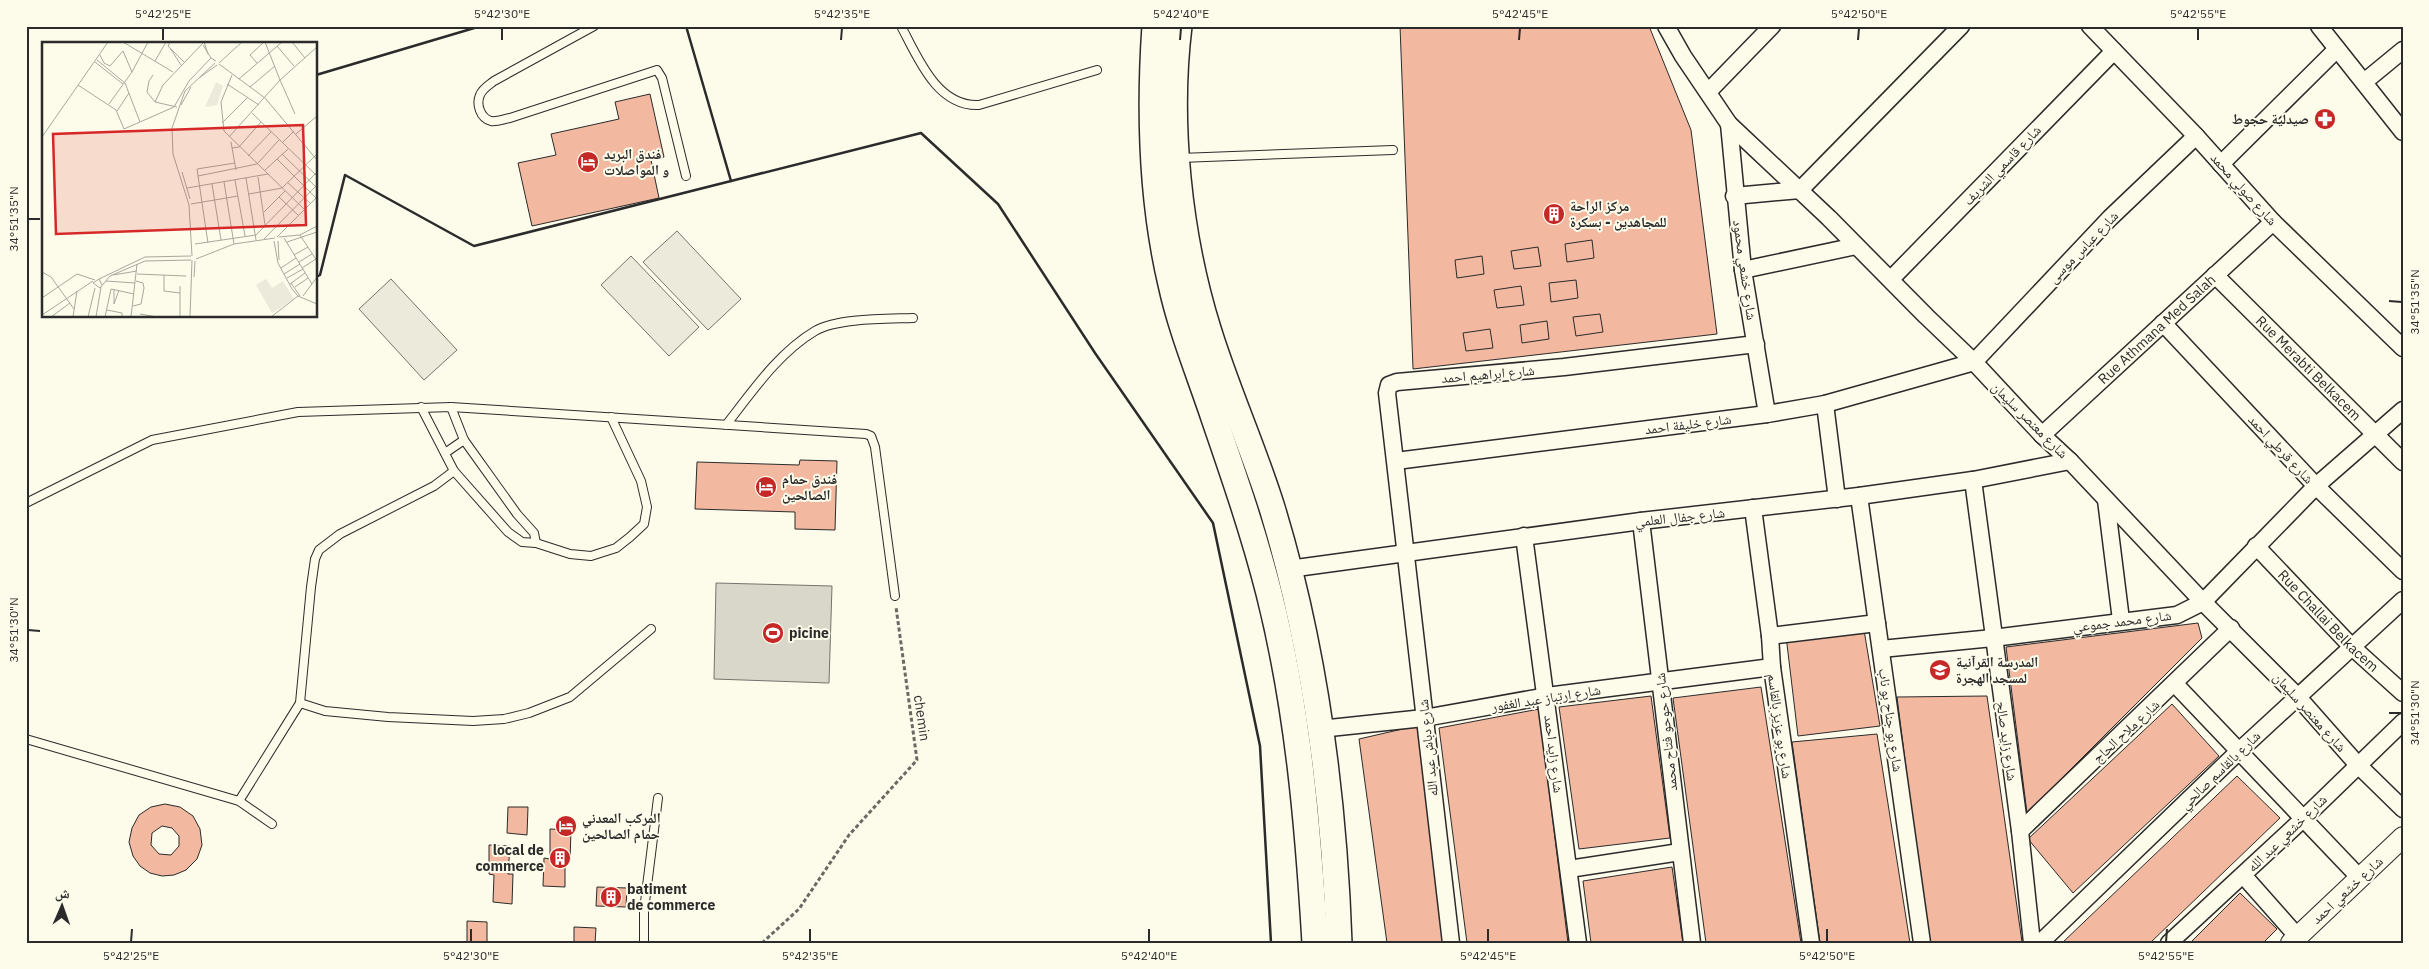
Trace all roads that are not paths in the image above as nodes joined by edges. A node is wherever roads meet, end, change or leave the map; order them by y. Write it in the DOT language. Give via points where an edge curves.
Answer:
graph roads {
  1 [pos="594,26"];
  2 [pos="901,26"];
  3 [pos="1155,26"];
  4 [pos="1179,26"];
  5 [pos="1666,26"];
  6 [pos="1772,26"];
  7 [pos="1961,26"];
  8 [pos="2090,26"];
  9 [pos="2318,26"];
  10 [pos="2337,49"];
  11 [pos="2403,50"];
  12 [pos="2114,52"];
  13 [pos="1097,70"];
  14 [pos="2364,82"];
  15 [pos="1708,92"];
  16 [pos="1729,124"];
  17 [pos="2403,132"];
  18 [pos="2196,136"];
  19 [pos="1393,150"];
  20 [pos="1176,158"];
  21 [pos="2221,164"];
  22 [pos="686,176"];
  23 [pos="1800,190"];
  24 [pos="1734,196"];
  25 [pos="2273,222"];
  26 [pos="1856,246"];
  27 [pos="1743,270"];
  28 [pos="2215,275"];
  29 [pos="1891,280"];
  30 [pos="913,318"];
  31 [pos="2163,323"];
  32 [pos="1756,344"];
  33 [pos="2403,348"];
  34 [pos="1974,362"];
  35 [pos="1825,404"];
  36 [pos="421,407"];
  37 [pos="452,407"];
  38 [pos="2403,410"];
  39 [pos="1767,414"];
  40 [pos="611,417"];
  41 [pos="726,424"];
  42 [pos="2376,434"];
  43 [pos="2042,435"];
  44 [pos="464,440"];
  45 [pos="444,453"];
  46 [pos="1396,461"];
  47 [pos="2070,461"];
  48 [pos="2403,462"];
  49 [pos="454,471"];
  50 [pos="1973,480"];
  51 [pos="2316,486"];
  52 [pos="1859,496"];
  53 [pos="1837,499"];
  54 [pos="2106,500"];
  55 [pos="26,503"];
  56 [pos="1753,508"];
  57 [pos="1640,521"];
  58 [pos="1524,536"];
  59 [pos="536,543"];
  60 [pos="2256,546"];
  61 [pos="1407,553"];
  62 [pos="1289,569"];
  63 [pos="2403,572"];
  64 [pos="895,596"];
  65 [pos="2403,600"];
  66 [pos="2203,602"];
  67 [pos="2121,620"];
  68 [pos="1877,623"];
  69 [pos="2231,628"];
  70 [pos="651,629"];
  71 [pos="1770,636"];
  72 [pos="1993,638"];
  73 [pos="2352,647"];
  74 [pos="1881,649"];
  75 [pos="1772,667"];
  76 [pos="1661,682"];
  77 [pos="2175,684"];
  78 [pos="2403,693"];
  79 [pos="1547,696"];
  80 [pos="2297,696"];
  81 [pos="300,703"];
  82 [pos="1424,718"];
  83 [pos="2403,722"];
  84 [pos="1320,729"];
  85 [pos="26,739"];
  86 [pos="2238,752"];
  87 [pos="2358,764"];
  88 [pos="658,798"];
  89 [pos="239,802"];
  90 [pos="2403,809"];
  91 [pos="2303,819"];
  92 [pos="272,824"];
  93 [pos="2020,831"];
  94 [pos="2403,837"];
  95 [pos="1680,852"];
  96 [pos="1568,869"];
  97 [pos="2243,875"];
  98 [pos="2359,877"];
  99 [pos="2294,940"];
  100 [pos="644,943"];
  101 [pos="1315,943"];
  102 [pos="1339,943"];
  103 [pos="1450,943"];
  104 [pos="1578,943"];
  105 [pos="1692,943"];
  106 [pos="1811,943"];
  107 [pos="1922,943"];
  108 [pos="2032,943"];
  109 [pos="2040,943"];
  110 [pos="2169,943"];
  1 -- 22 [label="lane" via="494,81 480,94 478,102 484,118 491,121 510,118 657,70 662,78"];
  2 -- 13 [label="lane" via="927,73 951,99 966,105 979,105"];
  3 -- 101 [label="main road" via="1152,135 1161,238 1180,318 1246,514 1275,619 1297,737"];
  4 -- 20 [label="main road"];
  5 -- 15 [label="street, شارع معنصر سليمان"];
  6 -- 15 [label="street"];
  7 -- 23 [label="street"];
  8 -- 12 [label="street, شارع صولي محمد"];
  9 -- 10 [label="street"];
  10 -- 14 [label="street"];
  10 -- 21 [label="street"];
  11 -- 14 [label="street"];
  12 -- 18 [label="street, شارع صولي محمد"];
  12 -- 29 [label="street, شارع قاسمي الشريف"];
  14 -- 17 [label="street"];
  15 -- 16 [label="street, شارع معنصر سليمان"];
  16 -- 23 [label="street, شارع معنصر سليمان"];
  16 -- 24 [label="street, شارع خشعي محمود"];
  18 -- 21 [label="street, شارع صولي محمد"];
  18 -- 34 [label="street, شارع عباس موسى" via="2110,218"];
  19 -- 20 [label="lane"];
  20 -- 62 [label="main road" via="1186,232 1207,327 1254,454"];
  21 -- 25 [label="street, شارع صولي محمد"];
  23 -- 24 [label="street"];
  23 -- 26 [label="street, شارع معنصر سليمان"];
  24 -- 27 [label="street, شارع خشعي محمود"];
  25 -- 28 [label="street, Rue Athmana Med Salah"];
  25 -- 33 [label="street, شارع صولي محمد"];
  26 -- 27 [label="street"];
  26 -- 29 [label="street, شارع معنصر سليمان"];
  27 -- 32 [label="street, شارع خشعي محمود"];
  28 -- 31 [label="street, Rue Athmana Med Salah"];
  28 -- 42 [label="street, Rue Merabti Belkacem"];
  29 -- 34 [label="street, شارع معنصر سليمان"];
  30 -- 41 [label="lane" via="857,320 816,330 777,362"];
  31 -- 43 [label="street, Rue Athmana Med Salah"];
  31 -- 51 [label="street, شارع قرطي احمد"];
  32 -- 39 [label="street, شارع خشعي محمود"];
  32 -- 46 [label="street, شارع ابراهيم احمد" via="1392,383 1387,393"];
  34 -- 35 [label="street, شارع خليفة احمد"];
  34 -- 43 [label="street, شارع معنصر سليمان"];
  35 -- 39 [label="street, شارع خليفة احمد"];
  35 -- 53 [label="street"];
  36 -- 37 [label="lane"];
  36 -- 45 [label="lane"];
  36 -- 55 [label="lane" via="298,412 152,440"];
  37 -- 40 [label="lane"];
  37 -- 44 [label="lane"];
  38 -- 42 [label="street, شارع محمد جموعي"];
  39 -- 46 [label="street, شارع خليفة احمد"];
  40 -- 41 [label="lane"];
  40 -- 59 [label="lane" via="641,480 648,507 644,524 616,548 591,556 570,554"];
  41 -- 64 [label="lane" via="872,436"];
  42 -- 48 [label="street, Rue Merabti Belkacem"];
  42 -- 51 [label="street, شارع محمد جموعي"];
  43 -- 47 [label="street, شارع معنصر سليمان"];
  44 -- 45 [label="lane"];
  44 -- 59 [label="lane" via="534,533"];
  45 -- 49 [label="lane"];
  46 -- 61 [label="street, شارع ابراهيم احمد"];
  47 -- 50 [label="street, شارع جفال العلمي"];
  47 -- 54 [label="street, شارع معنصر سليمان"];
  49 -- 59 [label="lane" via="508,532 522,542"];
  49 -- 81 [label="lane" via="434,486 340,534 319,550 311,588"];
  50 -- 52 [label="street, شارع جفال العلمي"];
  50 -- 72 [label="street, شارع زايد صالح"];
  51 -- 60 [label="street, شارع محمد جموعي"];
  51 -- 63 [label="street, شارع قرطي احمد"];
  52 -- 53 [label="street, شارع جفال العلمي"];
  52 -- 68 [label="street, شارع بو جناح بو ناب"];
  53 -- 56 [label="street, شارع جفال العلمي"];
  54 -- 66 [label="street, شارع معنصر سليمان"];
  54 -- 67 [label="street"];
  56 -- 57 [label="street, شارع جفال العلمي"];
  56 -- 71 [label="street, شارع بو عزيز بالقاسم"];
  57 -- 58 [label="street, شارع جفال العلمي"];
  57 -- 76 [label="street, شارع حوحو فتاح محمد"];
  58 -- 61 [label="street, شارع جفال العلمي"];
  58 -- 79 [label="street, شارع زايد احمد"];
  60 -- 66 [label="street, شارع محمد جموعي"];
  60 -- 73 [label="street, Rue Challai Belkacem"];
  61 -- 62 [label="street, شارع جفال العلمي"];
  61 -- 82 [label="street, شارع دباش عبد الله"];
  62 -- 84 [label="main road" via="1302,620"];
  65 -- 73 [label="street, شارع بالقاسم صالحي"];
  66 -- 67 [label="street, شارع محمد جموعي" via="2177,615"];
  66 -- 69 [label="street, شارع معنصر سليمان"];
  67 -- 72 [label="street, شارع محمد جموعي"];
  68 -- 71 [label="street"];
  68 -- 74 [label="street, شارع بو جناح بو ناب"];
  69 -- 77 [label="street, شارع ملاح الحاج"];
  69 -- 80 [label="street, شارع معنصر سليمان"];
  70 -- 81 [label="lane" via="570,697 504,719 473,721 388,717 325,711"];
  71 -- 75 [label="street, شارع بو عزيز بالقاسم"];
  72 -- 74 [label="street, شارع محمد جموعي"];
  72 -- 93 [label="street, شارع زايد صالح"];
  73 -- 78 [label="street, Rue Challai Belkacem"];
  73 -- 80 [label="street, شارع بالقاسم صالحي"];
  74 -- 107 [label="street, شارع بو جناح بو ناب"];
  75 -- 76 [label="street, شارع ارتباز عبد الغفور"];
  75 -- 106 [label="street, شارع بو عزيز بالقاسم"];
  76 -- 79 [label="street, شارع ارتباز عبد الغفور"];
  76 -- 95 [label="street, شارع حوحو فتاح محمد"];
  77 -- 86 [label="street"];
  77 -- 93 [label="street, شارع ملاح الحاج"];
  79 -- 82 [label="street, شارع ارتباز عبد الغفور"];
  79 -- 96 [label="street, شارع زايد احمد"];
  80 -- 86 [label="street, شارع بالقاسم صالحي"];
  80 -- 87 [label="street, شارع معنصر سليمان"];
  81 -- 89 [label="lane"];
  82 -- 84 [label="street, شارع ارتباز عبد الغفور"];
  82 -- 103 [label="street, شارع دباش عبد الله"];
  83 -- 87 [label="street, شارع خشعي عبد الله"];
  84 -- 102 [label="main road" via="1338,896"];
  85 -- 89 [label="lane"];
  86 -- 91 [label="street"];
  86 -- 109 [label="street, شارع بالقاسم صالحي"];
  87 -- 90 [label="street, شارع معنصر سليمان"];
  87 -- 91 [label="street, شارع خشعي عبد الله"];
  88 -- 100 [label="lane" via="644,910"];
  89 -- 92 [label="lane"];
  91 -- 97 [label="street, شارع خشعي عبد الله"];
  91 -- 98 [label="street"];
  93 -- 108 [label="street, شارع زايد صالح"];
  94 -- 98 [label="street, شارع خشعي احمد"];
  95 -- 96 [label="street"];
  95 -- 105 [label="street, شارع حوحو فتاح محمد"];
  96 -- 104 [label="street, شارع زايد احمد"];
  97 -- 99 [label="street"];
  97 -- 110 [label="street, شارع خشعي عبد الله"];
  98 -- 99 [label="street, شارع خشعي احمد"];
}
